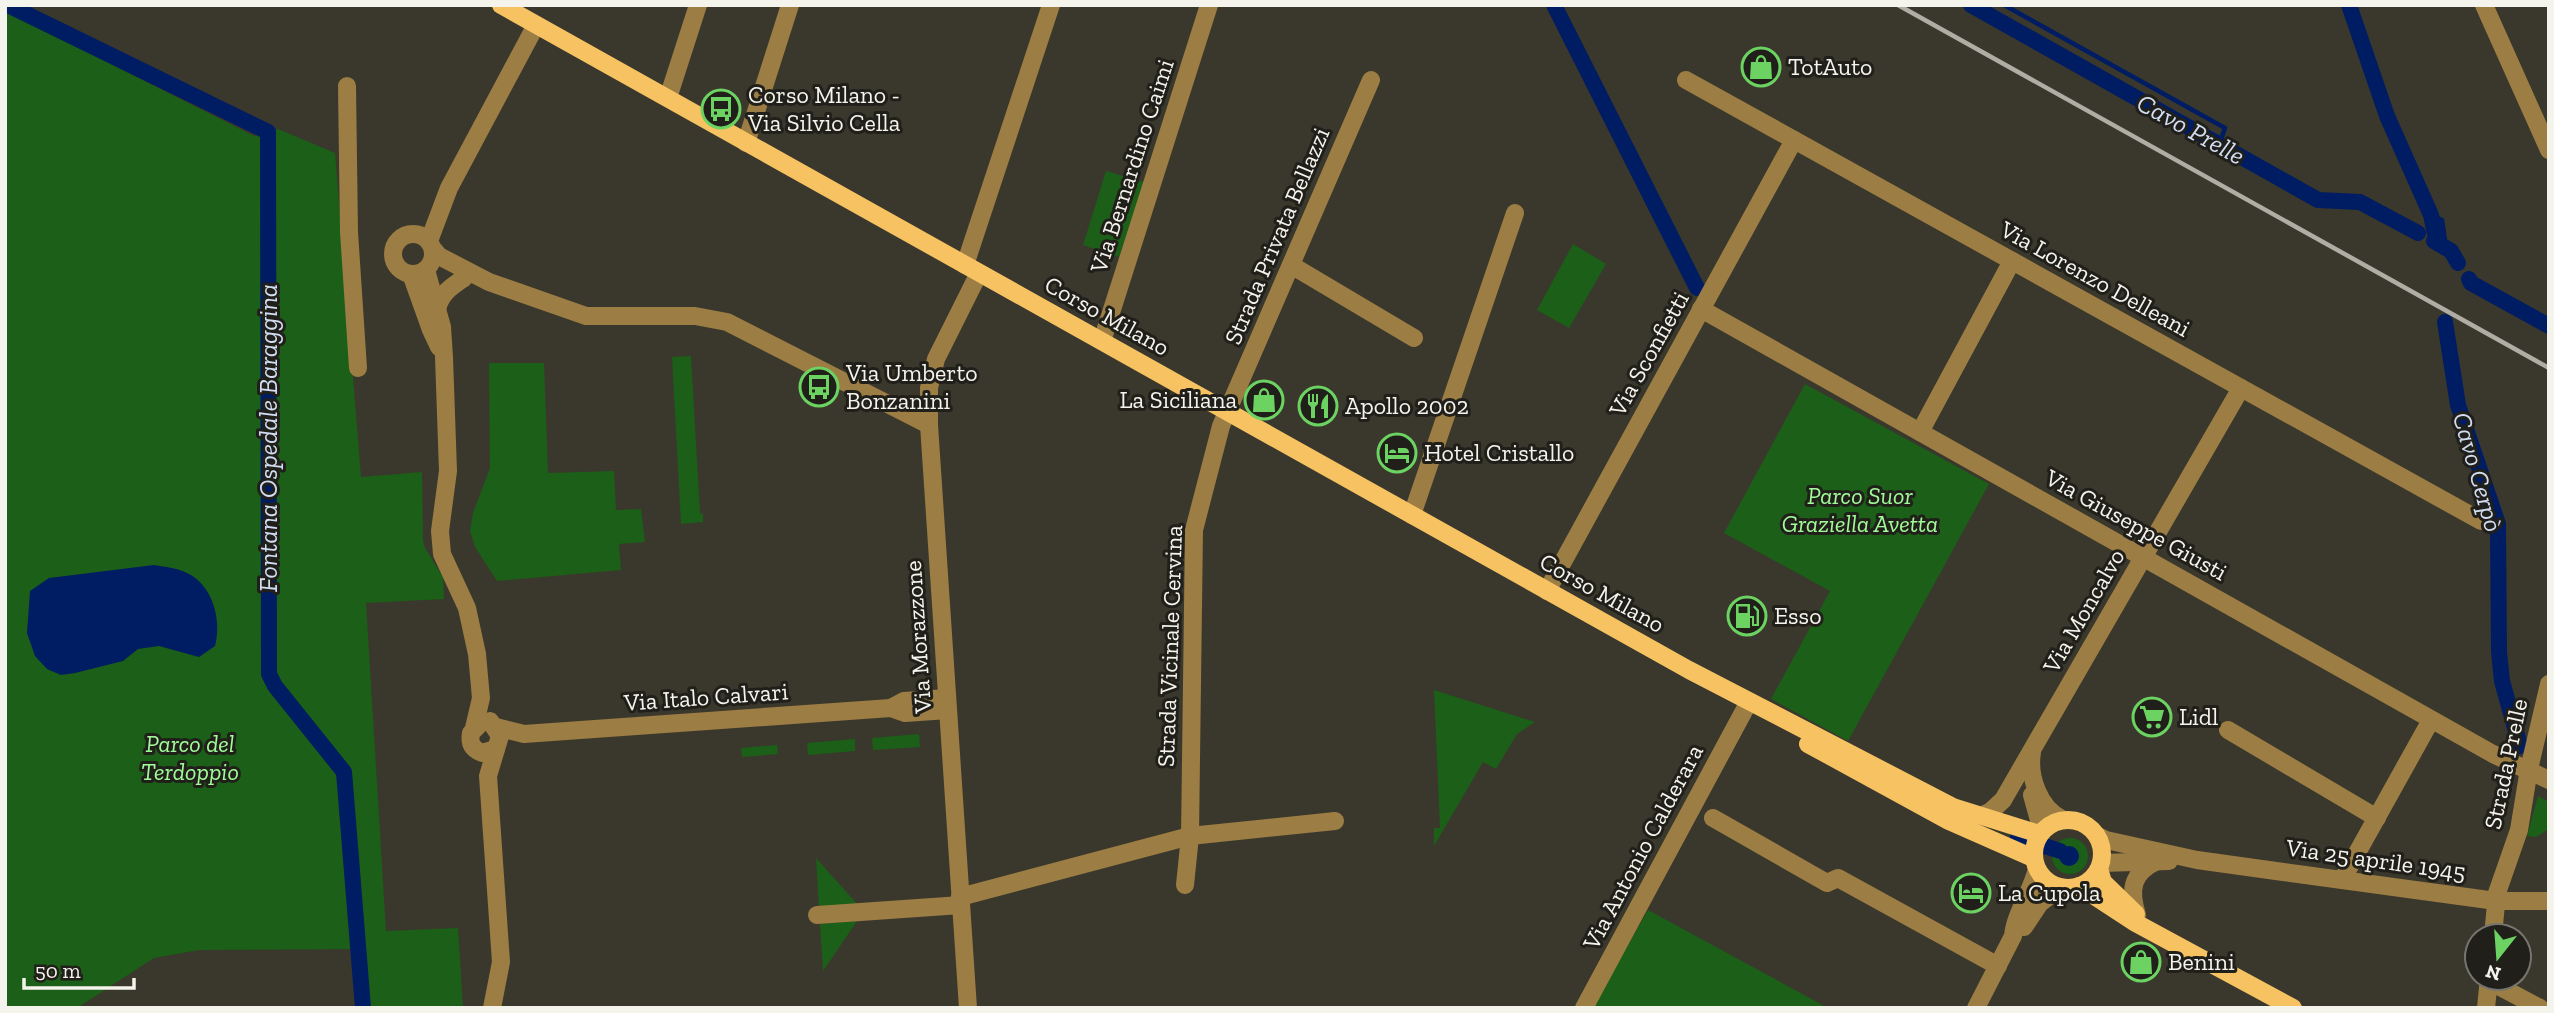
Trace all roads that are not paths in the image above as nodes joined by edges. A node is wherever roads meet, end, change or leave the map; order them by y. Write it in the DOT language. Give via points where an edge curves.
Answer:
graph roads {
  1 [pos="501,5"];
  2 [pos="698,5"];
  3 [pos="790,5"];
  4 [pos="1051,5"];
  5 [pos="1209,5"];
  6 [pos="2484,5"];
  7 [pos="533,17"];
  8 [pos="1371,79"];
  9 [pos="1686,80"];
  10 [pos="347,86"];
  11 [pos="667,98"];
  12 [pos="1794,140"];
  13 [pos="747,143"];
  14 [pos="2549,150"];
  15 [pos="1515,213"];
  16 [pos="424,256"];
  17 [pos="2012,261"];
  18 [pos="1292,265"];
  19 [pos="972,269"];
  20 [pos="464,278"];
  21 [pos="489,282"];
  22 [pos="437,309"];
  23 [pos="1701,309"];
  24 [pos="1414,338"];
  25 [pos="1101,341"];
  26 [pos="444,357"];
  27 [pos="358,368"];
  28 [pos="2241,388"];
  29 [pos="1228,412"];
  30 [pos="929,425"];
  31 [pos="1920,432"];
  32 [pos="1412,515"];
  33 [pos="2481,521"];
  34 [pos="2143,558"];
  35 [pos="1547,591"];
  36 [pos="1689,670"];
  37 [pos="2549,684"];
  38 [pos="481,698"];
  39 [pos="948,704"];
  40 [pos="1745,709"];
  41 [pos="2431,720"];
  42 [pos="474,728"];
  43 [pos="2228,730"];
  44 [pos="496,736"];
  45 [pos="477,751"];
  46 [pos="2030,753"];
  47 [pos="2529,769"];
  48 [pos="488,776"];
  49 [pos="2549,780"];
  50 [pos="2039,803"];
  51 [pos="1953,807"];
  52 [pos="1981,816"];
  53 [pos="1713,818"];
  54 [pos="2377,818"];
  55 [pos="2062,820"];
  56 [pos="1335,821"];
  57 [pos="2040,832"];
  58 [pos="1190,836"];
  59 [pos="2098,836"];
  60 [pos="2125,853"];
  61 [pos="2197,860"];
  62 [pos="2157,861"];
  63 [pos="2035,863"];
  64 [pos="2100,866"];
  65 [pos="2342,880"];
  66 [pos="1185,885"];
  67 [pos="2070,887"];
  68 [pos="961,901"];
  69 [pos="2496,901"];
  70 [pos="2549,901"];
  71 [pos="817,915"];
  72 [pos="2137,915"];
  73 [pos="2494,922"];
  74 [pos="2013,936"];
  75 [pos="2162,937"];
  76 [pos="1998,966"];
  77 [pos="2512,992"];
  78 [pos="2272,1003"];
  79 [pos="492,1008"];
  80 [pos="968,1008"];
  81 [pos="1584,1008"];
  82 [pos="1976,1008"];
  83 [pos="2293,1008"];
  84 [pos="2540,1008"];
  1 -- 7 [label="main road, Corso Milano"];
  2 -- 11 [label="street"];
  3 -- 13 [label="street"];
  4 -- 19 [label="street, Via Morazzone"];
  5 -- 25 [label="street, Via Bernardino Caimi"];
  6 -- 14 [label="street"];
  7 -- 11 [label="main road, Corso Milano"];
  7 -- 16 [label="street" via="449,188"];
  8 -- 18 [label="street, Strada Privata Bellazzi"];
  9 -- 12 [label="street, Via Lorenzo Delleani"];
  10 -- 27 [label="street"];
  11 -- 13 [label="main road, Corso Milano"];
  12 -- 17 [label="street, Via Lorenzo Delleani"];
  12 -- 23 [label="street, Via Sconfietti"];
  13 -- 19 [label="main road, Corso Milano"];
  15 -- 32 [label="street"];
  16 -- 20 [label="street"];
  16 -- 21 [label="street" via="439,256"];
  16 -- 22 [label="street"];
  16 -- 26 [label="street" via="431,330"];
  17 -- 28 [label="street, Via Lorenzo Delleani"];
  17 -- 31 [label="street"];
  18 -- 24 [label="street"];
  18 -- 29 [label="street, Strada Privata Bellazzi"];
  19 -- 25 [label="main road, Corso Milano"];
  19 -- 30 [label="street, Via Morazzone" via="936,359 929,388"];
  20 -- 21 [label="street"];
  20 -- 22 [label="street" via="446,290"];
  21 -- 30 [label="street" via="586,316 695,316 727,322"];
  22 -- 26 [label="street"];
  23 -- 31 [label="street, Via Giuseppe Giusti"];
  23 -- 35 [label="street, Via Sconfietti"];
  25 -- 29 [label="main road, Corso Milano"];
  26 -- 38 [label="street" via="448,471 440,531 442,554 467,608"];
  28 -- 33 [label="street, Via Lorenzo Delleani"];
  28 -- 34 [label="street, Via Moncalvo"];
  29 -- 32 [label="main road, Corso Milano"];
  29 -- 58 [label="street, Strada Vicinale Cervina" via="1194,530"];
  30 -- 39 [label="street, Via Morazzone"];
  31 -- 34 [label="street, Via Giuseppe Giusti"];
  32 -- 35 [label="main road, Corso Milano"];
  34 -- 41 [label="street, Via Giuseppe Giusti"];
  34 -- 46 [label="street, Via Moncalvo"];
  35 -- 36 [label="main road, Corso Milano"];
  36 -- 40 [label="main road, Corso Milano"];
  36 -- 51 [label="main road, Corso Milano"];
  37 -- 47 [label="street, Strada Prelle"];
  38 -- 42 [label="street"];
  38 -- 44 [label="street"];
  39 -- 44 [label="street, Via Italo Calvari" via="905,713 891,708"];
  39 -- 68 [label="street, Via Morazzone"];
  40 -- 51 [label="main road" via="1748,706 1945,809"];
  40 -- 63 [label="main road, Corso Milano"];
  40 -- 81 [label="street, Via Antonio Calderara"];
  41 -- 47 [label="street, Via Giuseppe Giusti"];
  41 -- 54 [label="street"];
  42 -- 44 [label="street" via="483,723"];
  42 -- 45 [label="street" via="470,743"];
  43 -- 54 [label="street"];
  44 -- 45 [label="street" via="487,753"];
  44 -- 48 [label="street"];
  45 -- 48 [label="street"];
  46 -- 50 [label="street"];
  46 -- 52 [label="street, Via Moncalvo" via="2003,800"];
  47 -- 49 [label="street, Via Giuseppe Giusti"];
  47 -- 69 [label="street, Strada Prelle" via="2519,830"];
  48 -- 79 [label="street" via="501,962"];
  50 -- 55 [label="street"];
  50 -- 57 [label="street"];
  51 -- 52 [label="main road, Corso Milano"];
  52 -- 57 [label="main road, Corso Milano"];
  53 -- 76 [label="street" via="1827,883 1838,878"];
  54 -- 65 [label="street"];
  55 -- 57 [label="main road"];
  55 -- 59 [label="main road" via="2081,822"];
  56 -- 58 [label="street"];
  57 -- 63 [label="main road" via="2034,844"];
  58 -- 66 [label="street, Strada Vicinale Cervina"];
  58 -- 68 [label="street"];
  59 -- 60 [label="street"];
  59 -- 64 [label="main road"];
  60 -- 61 [label="street, Via 25 aprile 1945"];
  60 -- 62 [label="street, Via 25 aprile 1945"];
  60 -- 64 [label="street"];
  61 -- 62 [label="street, Via 25 aprile 1945"];
  61 -- 65 [label="street, Via 25 aprile 1945"];
  62 -- 72 [label="street" via="2141,869 2135,883"];
  63 -- 67 [label="main road" via="2045,879"];
  63 -- 74 [label="street" via="2030,893 2014,923"];
  64 -- 67 [label="main road" via="2091,879"];
  64 -- 72 [label="main road" via="2103,882"];
  65 -- 69 [label="street, Via 25 aprile 1945"];
  67 -- 74 [label="street" via="2040,903"];
  67 -- 75 [label="main road"];
  68 -- 71 [label="street"];
  68 -- 80 [label="street, Via Morazzone"];
  69 -- 70 [label="street, Via 25 aprile 1945"];
  69 -- 73 [label="street, Strada Prelle"];
  72 -- 75 [label="main road"];
  74 -- 76 [label="street"];
  75 -- 78 [label="main road"];
  76 -- 82 [label="street"];
  77 -- 84 [label="street"];
  78 -- 83 [label="main road"];
}
